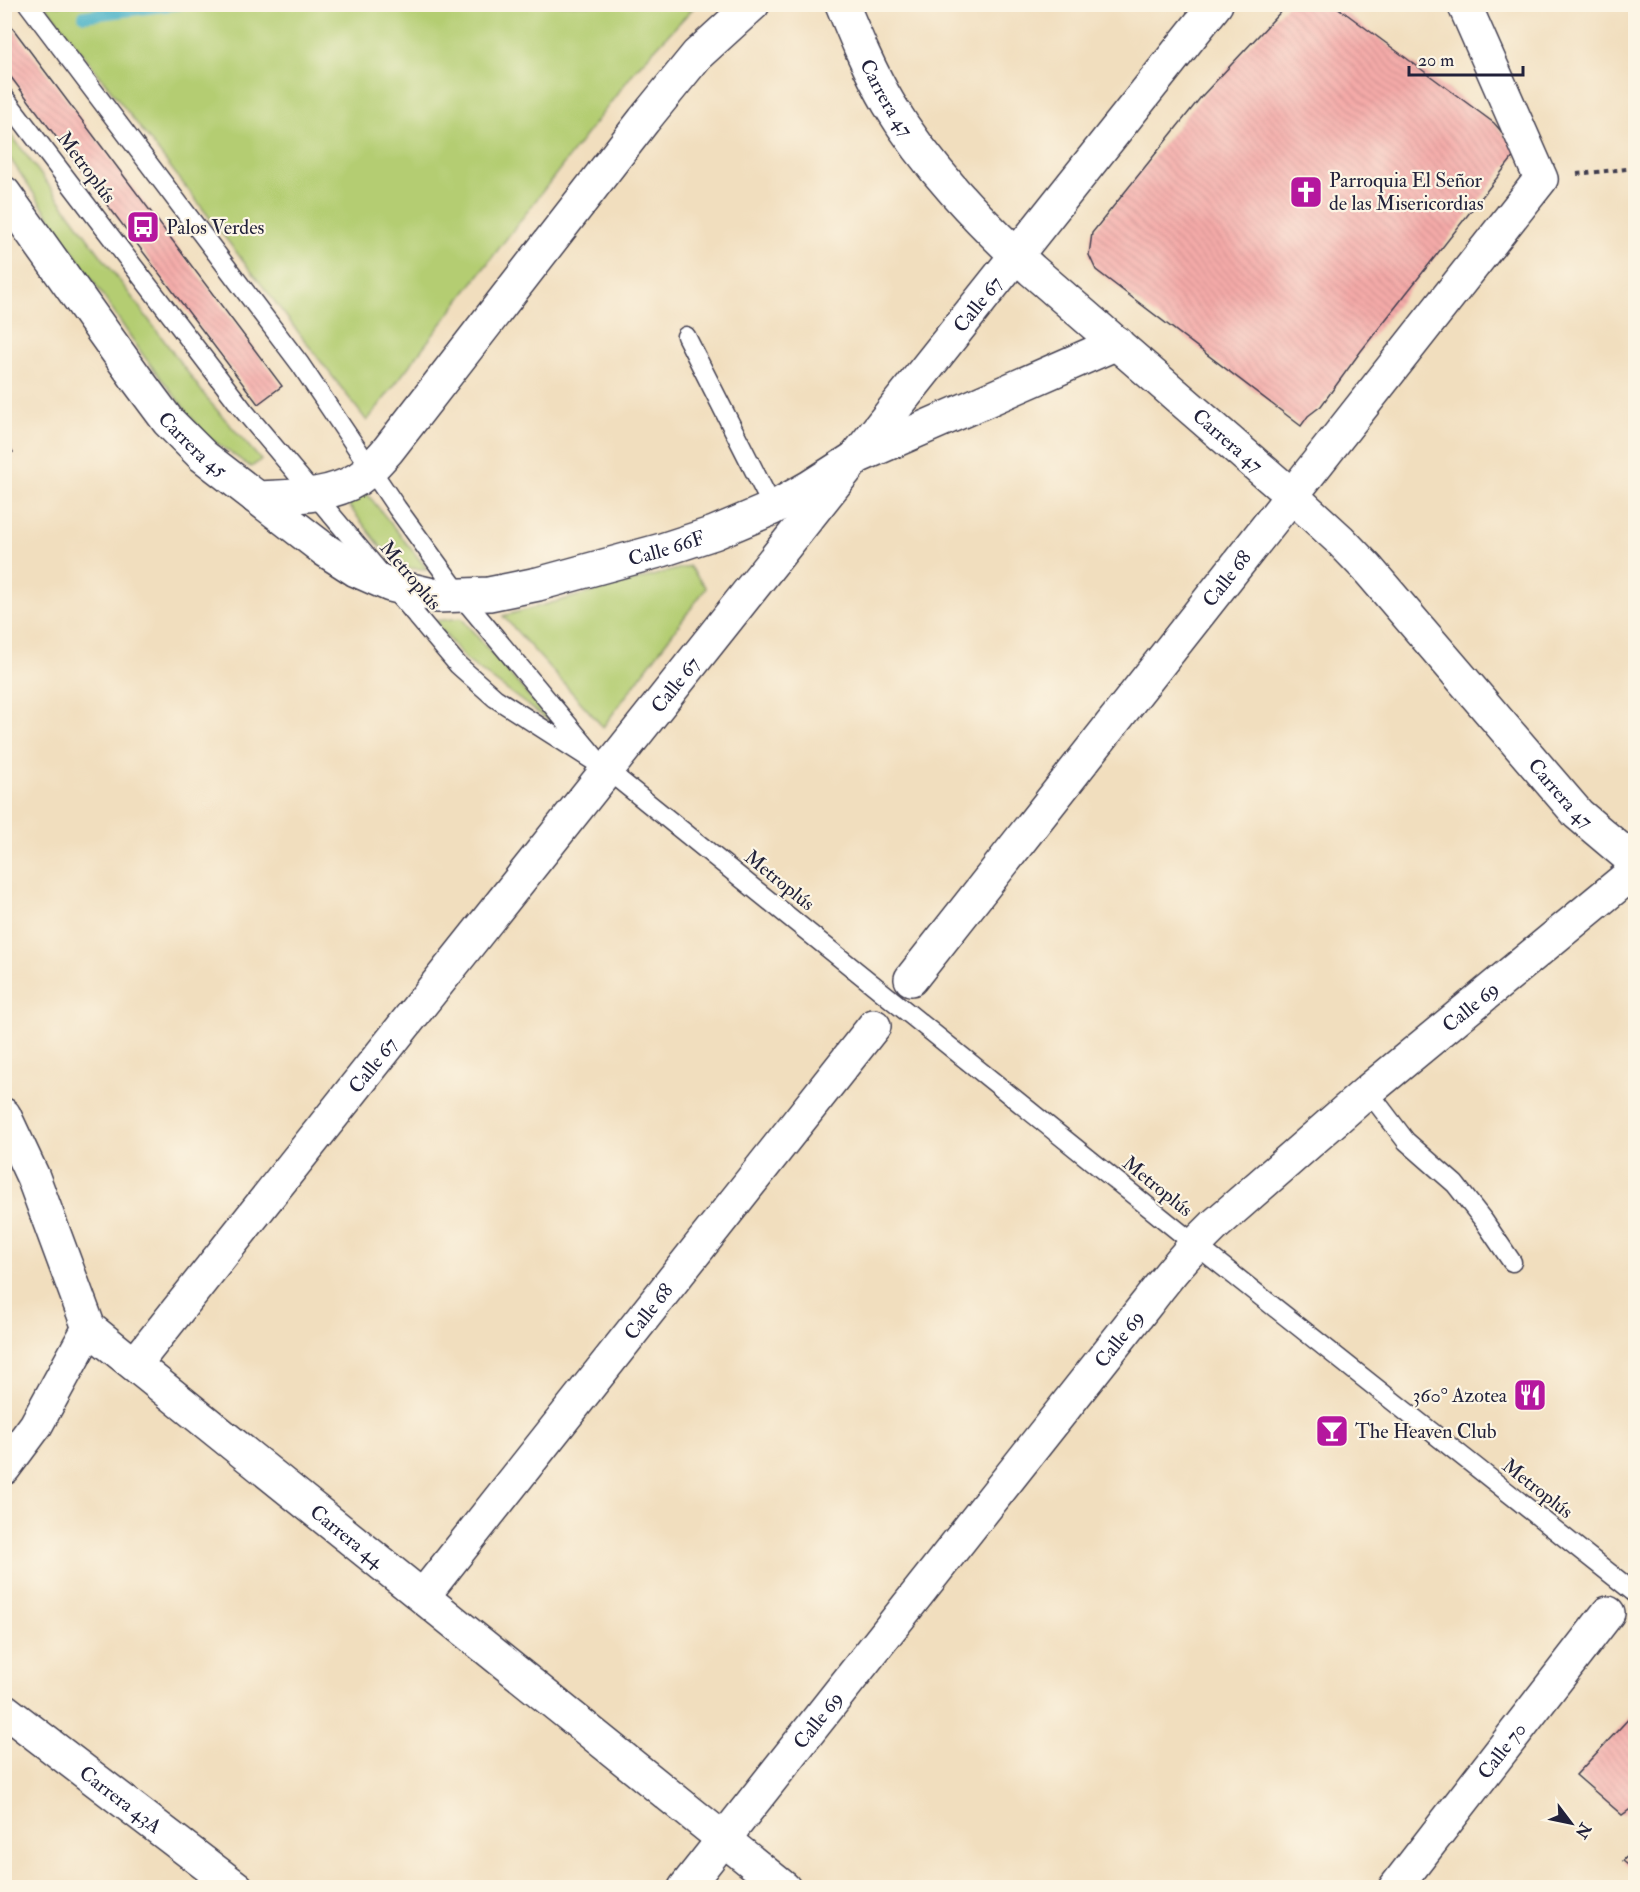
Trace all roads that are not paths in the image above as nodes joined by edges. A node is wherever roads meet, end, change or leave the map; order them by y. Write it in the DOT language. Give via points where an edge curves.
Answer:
graph roads {
  1 [pos="28,4"];
  2 [pos="753,4"];
  3 [pos="842,4"];
  4 [pos="1216,4"];
  5 [pos="1464,4"];
  6 [pos="4,97"];
  7 [pos="4,193"];
  8 [pos="1016,255"];
  9 [pos="686,336"];
  10 [pos="1117,343"];
  11 [pos="855,458"];
  12 [pos="371,469"];
  13 [pos="315,495"];
  14 [pos="1291,495"];
  15 [pos="257,498"];
  16 [pos="773,508"];
  17 [pos="390,585"];
  18 [pos="461,596"];
  19 [pos="606,770"];
  20 [pos="1635,863"];
  21 [pos="1635,870"];
  22 [pos="911,979"];
  23 [pos="874,1026"];
  24 [pos="1368,1091"];
  25 [pos="4,1115"];
  26 [pos="1195,1244"];
  27 [pos="1512,1262"];
  28 [pos="88,1328"];
  29 [pos="135,1364"];
  30 [pos="4,1468"];
  31 [pos="1635,1594"];
  32 [pos="423,1596"];
  33 [pos="1608,1613"];
  34 [pos="4,1710"];
  35 [pos="723,1838"];
  36 [pos="223,1884"];
  37 [pos="685,1887"];
  38 [pos="784,1887"];
  39 [pos="1395,1887"];
  1 -- 12 [label="lane" via="300,364"];
  2 -- 12 [label="street" via="697,55"];
  3 -- 8 [label="street, Carrera 47" via="888,103 918,148 948,186"];
  4 -- 8 [label="street, Calle 67"];
  5 -- 14 [label="street, Calle 68" via="1541,178"];
  6 -- 13 [label="lane, Metroplús" via="244,411"];
  7 -- 15 [label="street, Carrera 45" via="168,421 203,456"];
  8 -- 10 [label="street, Carrera 47"];
  8 -- 11 [label="street, Calle 67"];
  9 -- 16 [label="lane"];
  10 -- 11 [label="street"];
  10 -- 14 [label="street, Carrera 47"];
  11 -- 16 [label="street, Calle 66F"];
  11 -- 19 [label="street, Calle 67"];
  12 -- 13 [label="street" via="341,488"];
  12 -- 18 [label="lane"];
  13 -- 15 [label="street"];
  13 -- 17 [label="lane, Metroplús"];
  14 -- 20 [label="street, Carrera 47" via="1367,568 1578,814"];
  14 -- 22 [label="street, Calle 68"];
  15 -- 17 [label="street, Carrera 45" via="325,550"];
  16 -- 18 [label="street, Calle 66F" via="662,550 538,584"];
  17 -- 18 [label="street, Carrera 45" via="437,596"];
  17 -- 19 [label="lane, Metroplús" via="458,665 495,698"];
  18 -- 19 [label="lane"];
  19 -- 26 [label="lane, Metroplús"];
  19 -- 29 [label="street, Calle 67"];
  21 -- 24 [label="street, Calle 69"];
  23 -- 32 [label="street, Calle 68"];
  24 -- 26 [label="street, Calle 69"];
  24 -- 27 [label="lane" via="1406,1141 1455,1184"];
  25 -- 28 [label="street" via="33,1177"];
  26 -- 31 [label="lane, Metroplús"];
  26 -- 35 [label="street, Calle 69"];
  28 -- 29 [label="street, Carrera 44"];
  28 -- 30 [label="street" via="36,1425"];
  29 -- 32 [label="street, Carrera 44"];
  32 -- 35 [label="street, Carrera 44"];
  33 -- 39 [label="street, Calle 70"];
  34 -- 36 [label="street, Carrera 43A"];
  35 -- 37 [label="street, Calle 69"];
  35 -- 38 [label="street, Carrera 44"];
}
